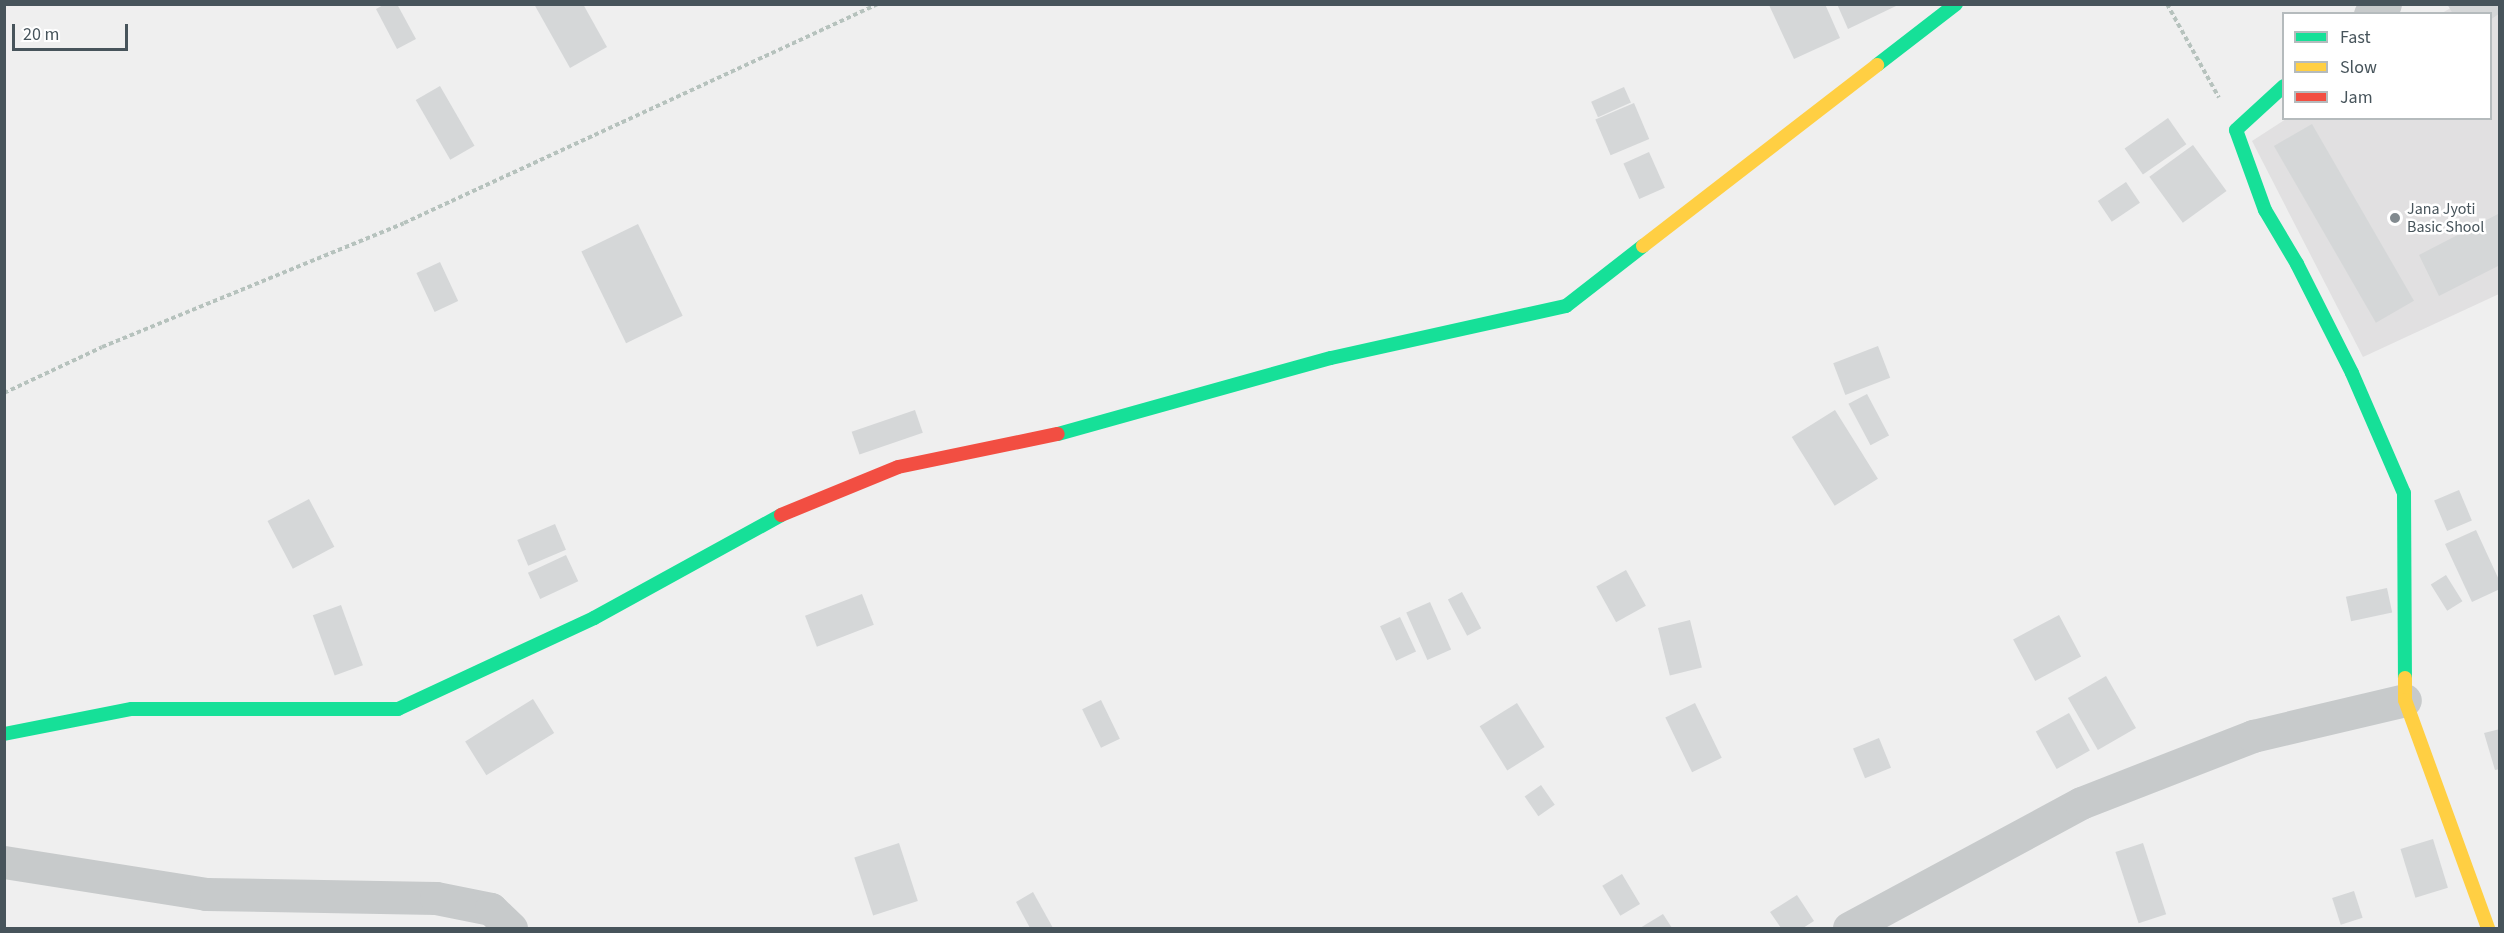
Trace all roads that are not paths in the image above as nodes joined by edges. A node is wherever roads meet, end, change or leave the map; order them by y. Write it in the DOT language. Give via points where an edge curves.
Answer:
graph roads {
  1 [pos="1956,4"];
  2 [pos="2282,87"];
  3 [pos="2405,700"];
  4 [pos="4,734"];
  5 [pos="4,862"];
  6 [pos="511,928"];
  7 [pos="1849,928"];
  8 [pos="2488,928"];
  1 -- 4 [label="street" via="1566,306 1331,358 1048,437 898,467 782,514 594,618 398,709 132,709"];
  2 -- 3 [label="street" via="2236,130 2265,210 2352,373 2404,493"];
  3 -- 7 [label="street" via="2253,736 2081,803"];
  3 -- 8 [label="street"];
  5 -- 6 [label="street" via="206,894 436,898 491,909"];
}
